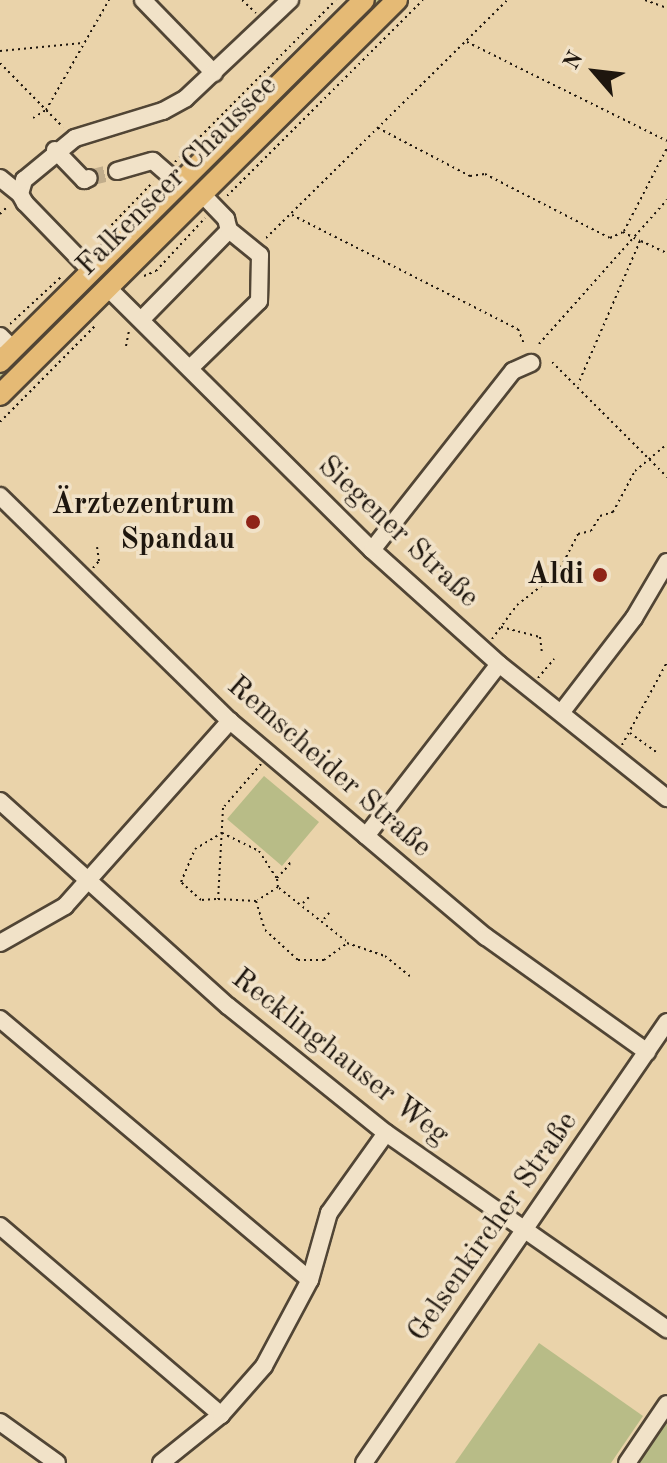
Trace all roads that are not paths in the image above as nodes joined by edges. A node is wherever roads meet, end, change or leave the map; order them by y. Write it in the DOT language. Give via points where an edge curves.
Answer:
graph roads {
  1 [pos="143,0"];
  2 [pos="290,0"];
  3 [pos="364,0"];
  4 [pos="397,0"];
  5 [pos="214,73"];
  6 [pos="55,150"];
  7 [pos="117,171"];
  8 [pos="173,177"];
  9 [pos="0,178"];
  10 [pos="89,178"];
  11 [pos="18,193"];
  12 [pos="208,201"];
  13 [pos="229,230"];
  14 [pos="91,271"];
  15 [pos="108,288"];
  16 [pos="136,323"];
  17 [pos="4,344"];
  18 [pos="531,363"];
  19 [pos="190,368"];
  20 [pos="0,395"];
  21 [pos="0,496"];
  22 [pos="372,550"];
  23 [pos="667,562"];
  24 [pos="499,664"];
  25 [pos="561,713"];
  26 [pos="230,721"];
  27 [pos="667,798"];
  28 [pos="0,801"];
  29 [pos="366,836"];
  30 [pos="88,883"];
  31 [pos="0,943"];
  32 [pos="0,1019"];
  33 [pos="667,1022"];
  34 [pos="647,1052"];
  35 [pos="386,1133"];
  36 [pos="0,1226"];
  37 [pos="525,1231"];
  38 [pos="310,1280"];
  39 [pos="667,1329"];
  40 [pos="667,1404"];
  41 [pos="221,1415"];
  42 [pos="0,1422"];
  43 [pos="57,1463"];
  44 [pos="161,1463"];
  45 [pos="364,1463"];
  46 [pos="627,1463"];
  1 -- 5 [label="street"];
  2 -- 5 [label="street"];
  3 -- 8 [label="main road, Falkenseer Chaussee"];
  4 -- 12 [label="main road, Falkenseer Chaussee"];
  5 -- 6 [label="street" via="163,111 96,130"];
  6 -- 10 [label="street" via="84,180"];
  6 -- 11 [label="street"];
  7 -- 8 [label="street" via="153,161"];
  8 -- 14 [label="main road, Falkenseer Chaussee"];
  9 -- 11 [label="street"];
  11 -- 14 [label="street"];
  12 -- 13 [label="street"];
  12 -- 15 [label="main road, Falkenseer Chaussee"];
  13 -- 16 [label="street"];
  13 -- 19 [label="street" via="260,255 259,301"];
  14 -- 15 [label="main road"];
  14 -- 17 [label="main road, Falkenseer Chaussee"];
  15 -- 16 [label="street, Siegener Straße"];
  15 -- 20 [label="main road, Falkenseer Chaussee"];
  16 -- 19 [label="street, Siegener Straße"];
  18 -- 22 [label="street" via="513,371"];
  19 -- 22 [label="street, Siegener Straße"];
  21 -- 26 [label="street, Remscheider Straße"];
  22 -- 24 [label="street, Siegener Straße"];
  23 -- 25 [label="street" via="634,618"];
  24 -- 25 [label="street, Siegener Straße"];
  24 -- 29 [label="street"];
  25 -- 27 [label="street, Siegener Straße"];
  26 -- 29 [label="street, Remscheider Straße"];
  26 -- 30 [label="street"];
  28 -- 30 [label="street, Recklinghauser Weg"];
  29 -- 34 [label="street, Remscheider Straße" via="486,937"];
  30 -- 31 [label="street" via="52,915"];
  30 -- 35 [label="street, Recklinghauser Weg" via="228,1006"];
  32 -- 38 [label="street"];
  33 -- 34 [label="street, Gelsenkircher Straße"];
  34 -- 37 [label="street, Gelsenkircher Straße"];
  35 -- 37 [label="street, Recklinghauser Weg"];
  35 -- 38 [label="street" via="329,1213"];
  36 -- 41 [label="street"];
  37 -- 39 [label="street, Recklinghauser Weg"];
  37 -- 45 [label="street, Gelsenkircher Straße"];
  38 -- 41 [label="street" via="264,1366"];
  40 -- 46 [label="street"];
  41 -- 44 [label="street"];
  42 -- 43 [label="street"];
}
